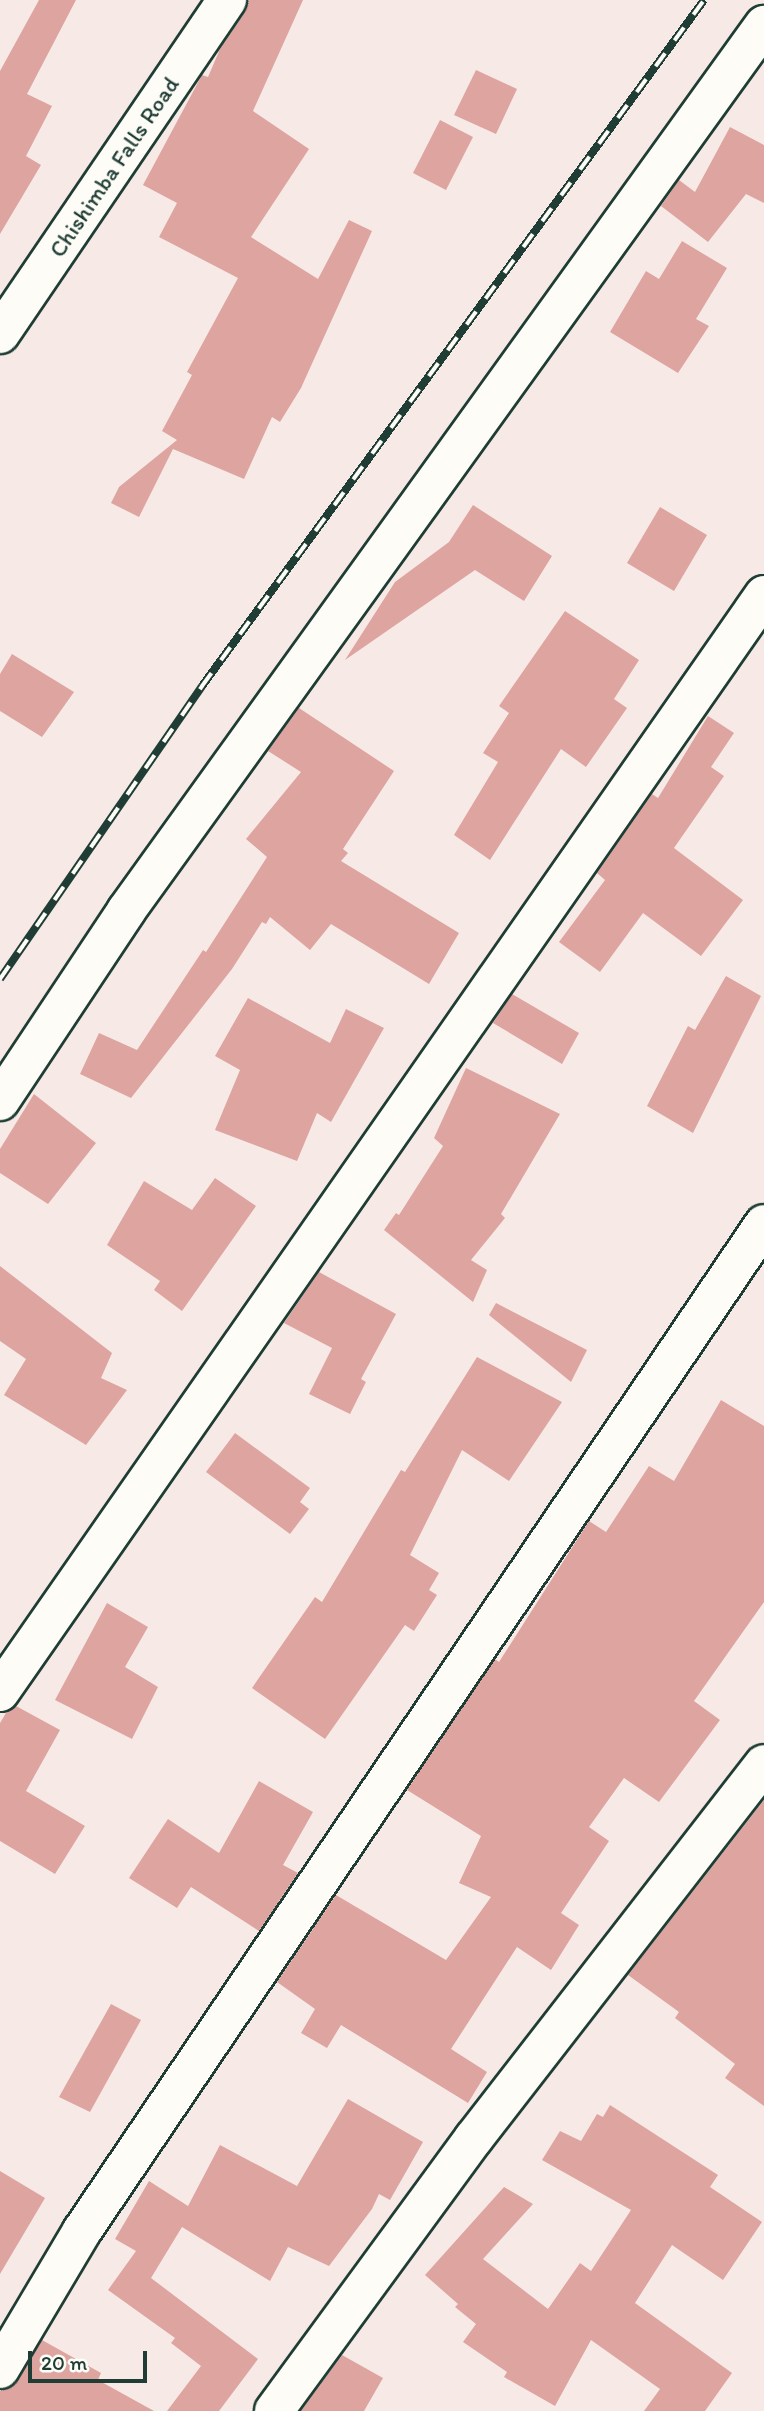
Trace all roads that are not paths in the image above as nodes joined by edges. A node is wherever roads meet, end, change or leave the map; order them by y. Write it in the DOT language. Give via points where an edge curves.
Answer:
graph roads {
  1 [pos="227,0"];
  2 [pos="764,25"];
  3 [pos="0,334"];
  4 [pos="764,595"];
  5 [pos="0,1101"];
  6 [pos="764,1224"];
  7 [pos="0,1692"];
  8 [pos="764,1763"];
  9 [pos="0,2369"];
  10 [pos="274,2411"];
  1 -- 3 [label="street, Chishimba Falls Road"];
  2 -- 5 [label="street" via="126,911"];
  4 -- 7 [label="street"];
  6 -- 9 [label="street" via="82,2231"];
  8 -- 10 [label="street" via="474,2138"];
}
